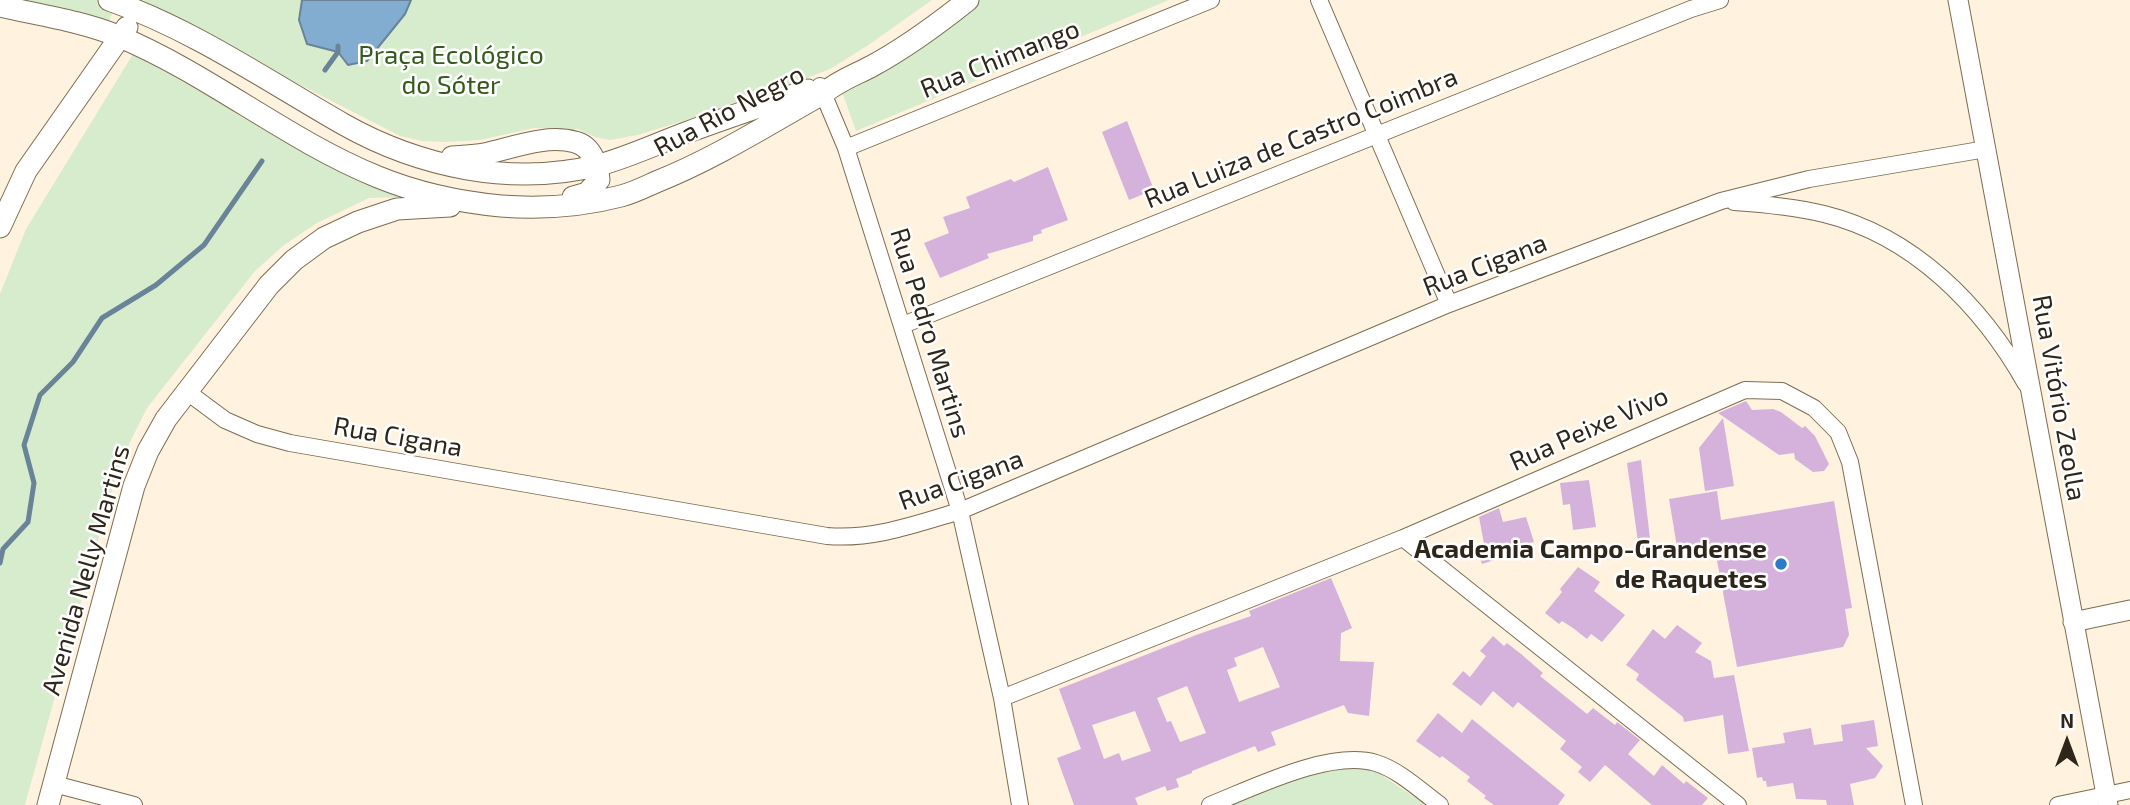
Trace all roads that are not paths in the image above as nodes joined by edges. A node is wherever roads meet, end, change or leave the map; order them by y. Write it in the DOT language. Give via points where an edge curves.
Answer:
graph roads {
  1 [pos="108,0"];
  2 [pos="968,0"];
  3 [pos="1211,0"];
  4 [pos="1319,0"];
  5 [pos="1720,0"];
  6 [pos="1958,0"];
  7 [pos="0,6"];
  8 [pos="137,10"];
  9 [pos="121,37"];
  10 [pos="826,88"];
  11 [pos="1377,133"];
  12 [pos="846,148"];
  13 [pos="1986,149"];
  14 [pos="414,156"];
  15 [pos="598,165"];
  16 [pos="1721,201"];
  17 [pos="480,204"];
  18 [pos="527,208"];
  19 [pos="0,228"];
  20 [pos="1449,304"];
  21 [pos="903,326"];
  22 [pos="186,391"];
  23 [pos="2033,396"];
  24 [pos="960,511"];
  25 [pos="1403,538"];
  26 [pos="2130,610"];
  27 [pos="2073,622"];
  28 [pos="1002,698"];
  29 [pos="54,784"];
  30 [pos="2130,790"];
  31 [pos="2107,799"];
  32 [pos="48,805"];
  33 [pos="134,805"];
  34 [pos="1020,805"];
  35 [pos="1210,805"];
  36 [pos="1440,805"];
  37 [pos="1738,805"];
  38 [pos="1914,805"];
  39 [pos="2058,805"];
  1 -- 8 [label="main road, Rua Rio Negro"];
  2 -- 10 [label="main road" via="873,66"];
  3 -- 12 [label="street, Rua Chimango"];
  4 -- 11 [label="street"];
  5 -- 11 [label="street, Rua Luiza de Castro Coimbra"];
  6 -- 13 [label="street, Rua Vitório Zeolla"];
  7 -- 9 [label="main road, Rua Rio Negro"];
  8 -- 9 [label="main road"];
  8 -- 14 [label="main road, Rua Rio Negro" via="346,125"];
  9 -- 17 [label="main road, Rua Rio Negro" via="377,177 434,196"];
  9 -- 19 [label="main road" via="26,171"];
  10 -- 12 [label="street, Rua Pedro Martins"];
  10 -- 15 [label="main road, Rua Rio Negro"];
  10 -- 18 [label="main road, Rua Rio Negro" via="686,170 622,196"];
  11 -- 20 [label="street"];
  11 -- 21 [label="street, Rua Luiza de Castro Coimbra"];
  12 -- 21 [label="street, Rua Pedro Martins"];
  13 -- 16 [label="street, Rua Cigana" via="1808,179"];
  13 -- 23 [label="street, Rua Vitório Zeolla"];
  14 -- 15 [label="main road, Rua Rio Negro" via="507,174"];
  14 -- 15 [label="main road" via="480,155 544,141 576,142"];
  15 -- 18 [label="main road" via="599,180 587,193"];
  16 -- 20 [label="street, Rua Cigana"];
  16 -- 23 [label="street, Rua Cigana" via="1825,215 1904,248 1939,274 1972,308 2007,349"];
  17 -- 18 [label="main road, Rua Rio Negro"];
  17 -- 22 [label="main road, Avenida Nelly Martins" via="397,209 324,238 269,285"];
  20 -- 24 [label="street, Rua Cigana"];
  21 -- 24 [label="street, Rua Pedro Martins"];
  22 -- 24 [label="street, Rua Cigana" via="225,420 290,443 827,536 884,533"];
  22 -- 29 [label="main road, Avenida Nelly Martins" via="154,440 134,486"];
  23 -- 27 [label="street, Rua Vitório Zeolla"];
  24 -- 28 [label="street, Rua Pedro Martins"];
  25 -- 28 [label="street, Rua Peixe Vivo"];
  25 -- 37 [label="street"];
  25 -- 38 [label="street, Rua Peixe Vivo" via="1745,390 1782,391 1814,408 1838,432 1850,462"];
  26 -- 27 [label="street"];
  27 -- 31 [label="street, Rua Vitório Zeolla"];
  28 -- 34 [label="street, Rua Pedro Martins"];
  29 -- 32 [label="main road, Avenida Nelly Martins"];
  29 -- 33 [label="street"];
  30 -- 31 [label="street"];
  31 -- 39 [label="street"];
  35 -- 36 [label="street" via="1296,771 1348,759 1377,763"];
}
